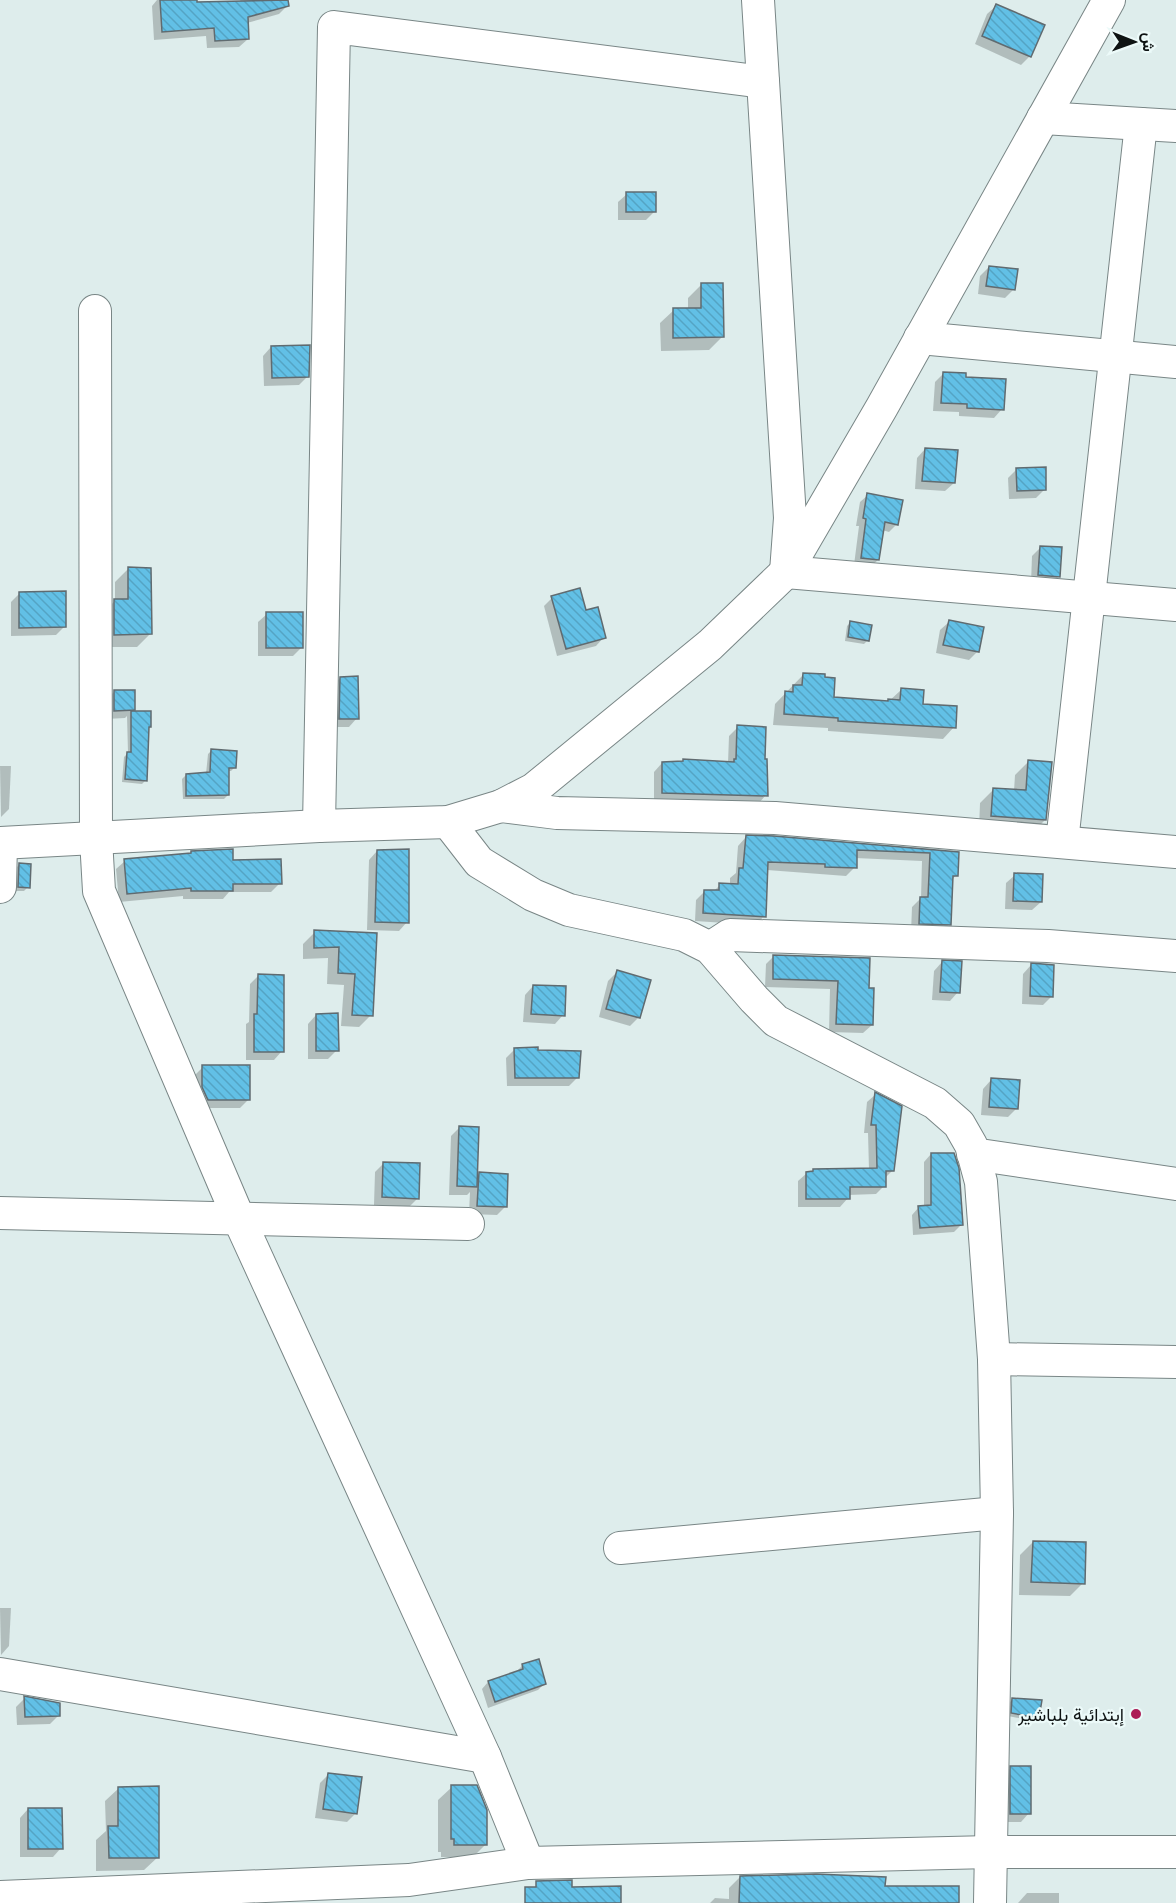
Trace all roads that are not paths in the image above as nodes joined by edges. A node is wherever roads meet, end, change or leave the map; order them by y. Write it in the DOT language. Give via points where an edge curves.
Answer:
graph roads {
  1 [pos="758,0"];
  2 [pos="1109,0"];
  3 [pos="763,82"];
  4 [pos="1043,118"];
  5 [pos="1141,124"];
  6 [pos="1176,126"];
  7 [pos="95,311"];
  8 [pos="920,338"];
  9 [pos="1116,356"];
  10 [pos="1176,362"];
  11 [pos="786,572"];
  12 [pos="1088,598"];
  13 [pos="1176,605"];
  14 [pos="501,806"];
  15 [pos="448,822"];
  16 [pos="319,826"];
  17 [pos="96,840"];
  18 [pos="1062,842"];
  19 [pos="0,843"];
  20 [pos="1176,852"];
  21 [pos="0,888"];
  22 [pos="710,948"];
  23 [pos="1176,956"];
  24 [pos="973,1154"];
  25 [pos="1176,1184"];
  26 [pos="0,1213"];
  27 [pos="239,1219"];
  28 [pos="468,1224"];
  29 [pos="994,1359"];
  30 [pos="1176,1362"];
  31 [pos="997,1513"];
  32 [pos="620,1548"];
  33 [pos="0,1674"];
  34 [pos="485,1757"];
  35 [pos="990,1852"];
  36 [pos="1176,1852"];
  37 [pos="528,1863"];
  38 [pos="409,1891"];
  39 [pos="0,1897"];
  40 [pos="990,1903"];
  1 -- 3 [label="street"];
  2 -- 4 [label="street"];
  3 -- 11 [label="street" via="790,518"];
  3 -- 16 [label="street" via="334,27"];
  4 -- 5 [label="street"];
  4 -- 8 [label="street"];
  5 -- 6 [label="street"];
  5 -- 9 [label="street"];
  7 -- 17 [label="street"];
  8 -- 9 [label="street"];
  8 -- 11 [label="street"];
  9 -- 10 [label="street"];
  9 -- 12 [label="street"];
  11 -- 12 [label="street"];
  11 -- 14 [label="street" via="691,661 534,789"];
  12 -- 13 [label="street"];
  12 -- 18 [label="street"];
  14 -- 15 [label="street"];
  14 -- 18 [label="street" via="557,813 775,818"];
  15 -- 16 [label="street"];
  15 -- 22 [label="street" via="479,862 533,895 569,910 684,935"];
  16 -- 17 [label="street"];
  17 -- 19 [label="street"];
  17 -- 27 [label="street" via="99,891"];
  18 -- 20 [label="street"];
  19 -- 21 [label="street"];
  22 -- 23 [label="street" via="730,935 1048,946"];
  22 -- 24 [label="street" via="777,1021 935,1103 959,1124"];
  24 -- 25 [label="street"];
  24 -- 29 [label="street" via="981,1182"];
  26 -- 27 [label="street"];
  27 -- 28 [label="street"];
  27 -- 34 [label="street"];
  29 -- 30 [label="street"];
  29 -- 31 [label="street"];
  31 -- 32 [label="street"];
  31 -- 35 [label="street"];
  33 -- 34 [label="street"];
  34 -- 37 [label="street"];
  35 -- 36 [label="street"];
  35 -- 37 [label="street"];
  35 -- 40 [label="street"];
  37 -- 38 [label="street"];
  38 -- 39 [label="street"];
}
